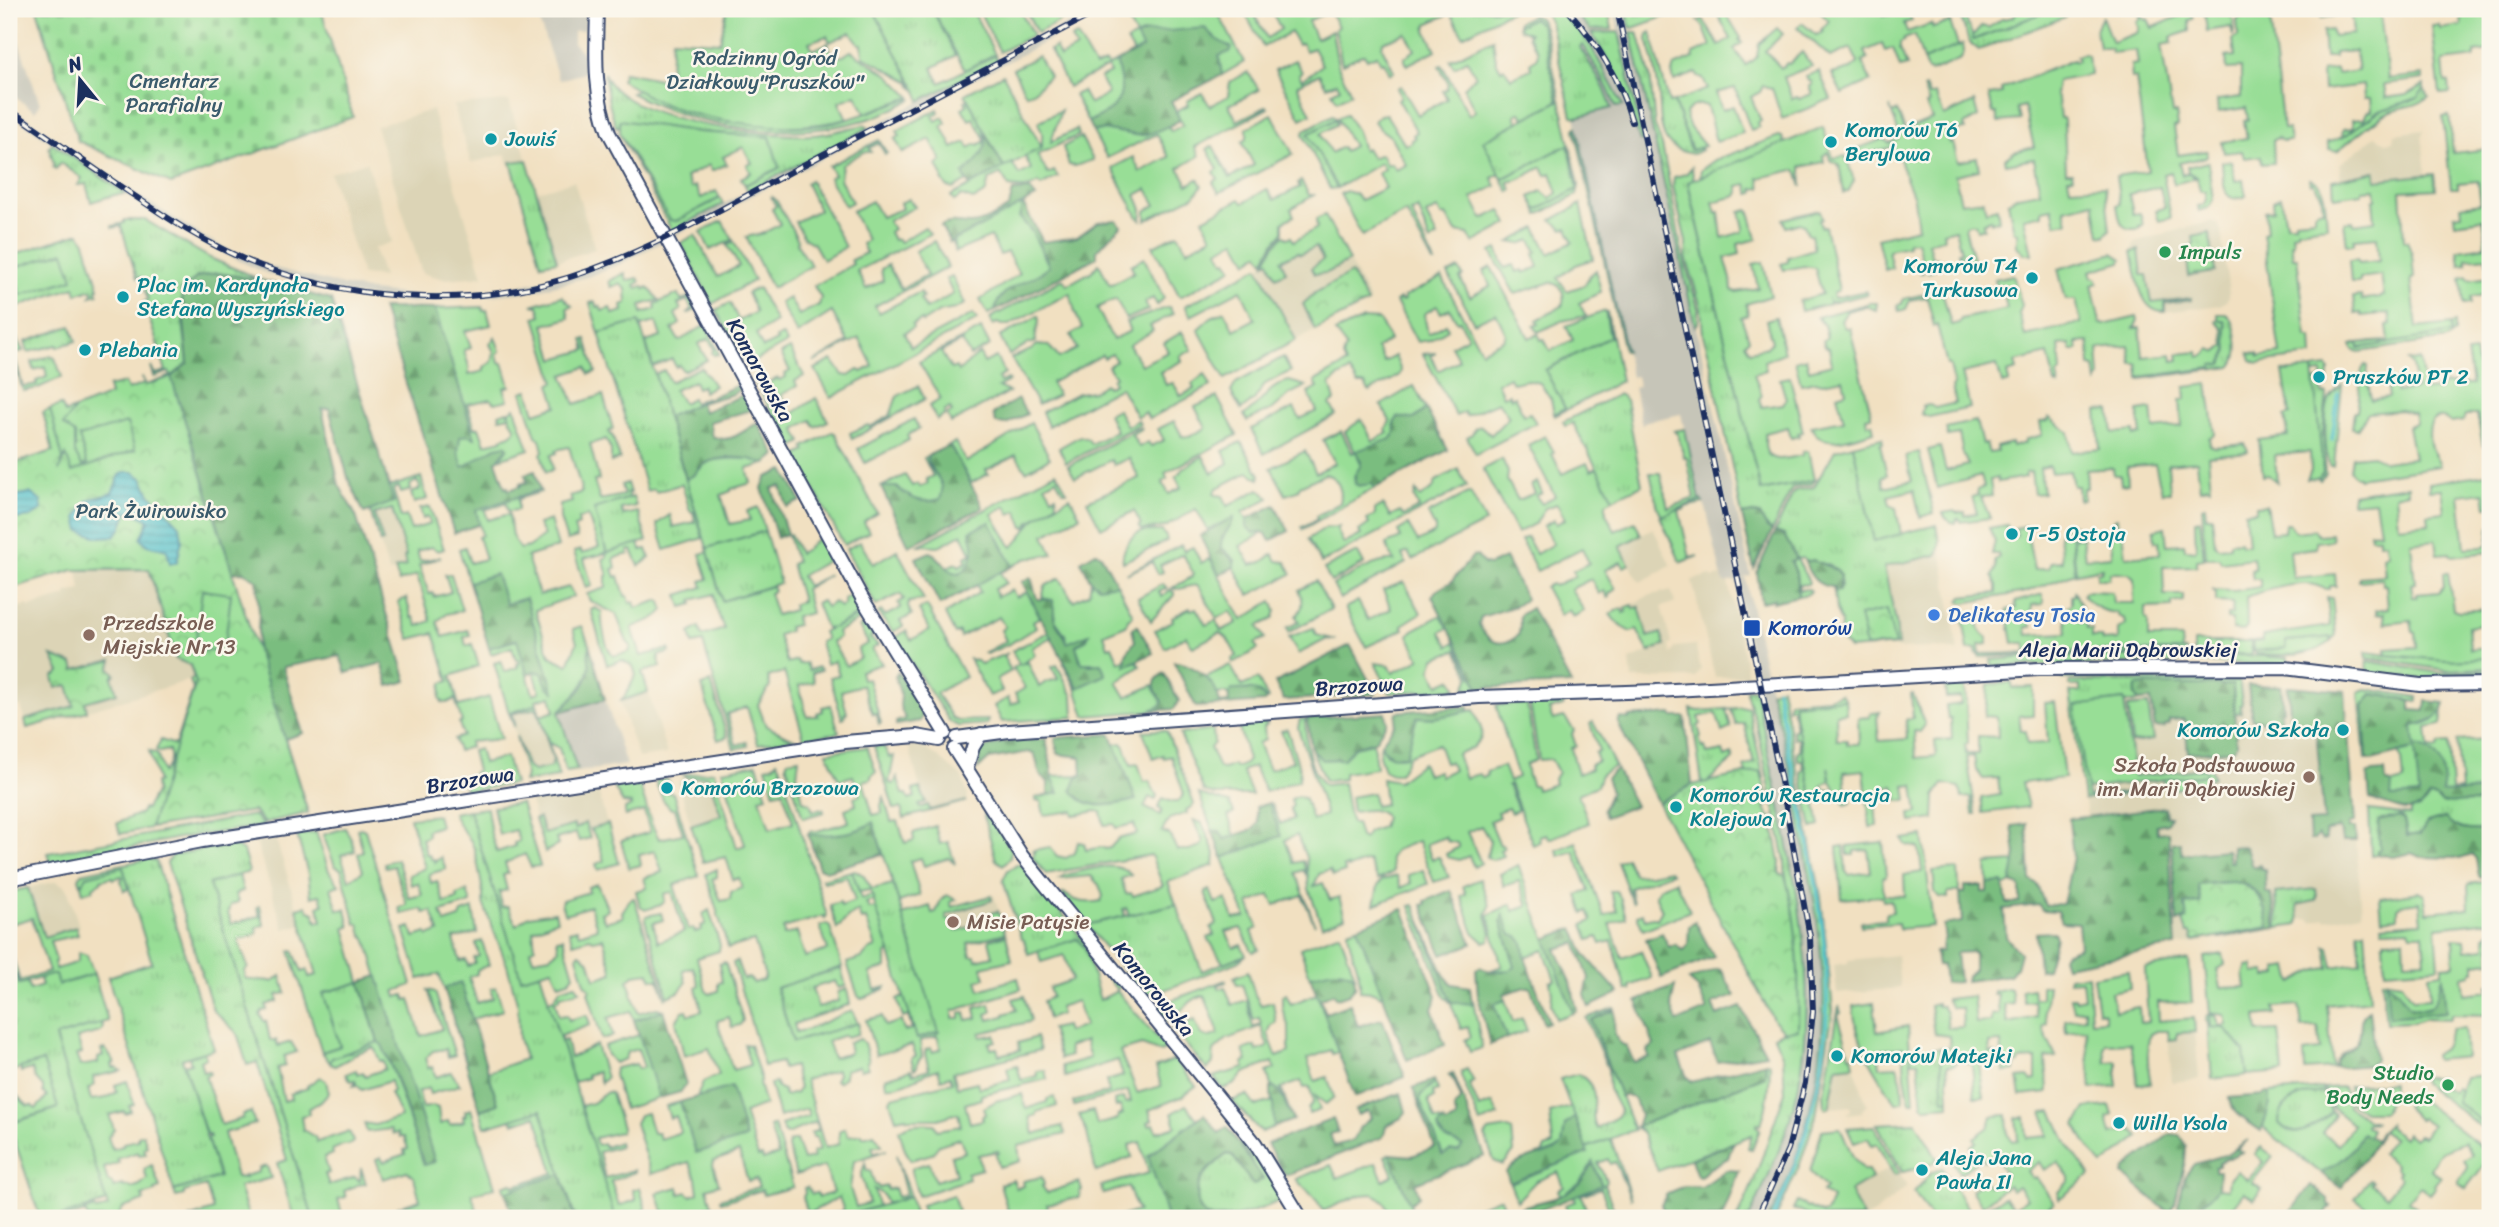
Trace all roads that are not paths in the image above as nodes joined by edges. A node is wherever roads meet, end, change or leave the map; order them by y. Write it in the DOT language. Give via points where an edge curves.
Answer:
graph roads {
  1 [pos="597,9"];
  2 [pos="1765,683"];
  3 [pos="2490,684"];
  4 [pos="981,734"];
  5 [pos="949,740"];
  6 [pos="967,767"];
  7 [pos="9,879"];
  8 [pos="1301,1218"];
  1 -- 5 [label="street, Komorowska" via="596,80 609,133 862,598"];
  2 -- 3 [label="street, Aleja Marii Dąbrowskiej" via="2039,669 2285,668 2420,685"];
  2 -- 4 [label="street, Brzozowa" via="1479,697"];
  4 -- 5 [label="street, Brzozowa"];
  4 -- 6 [label="street"];
  5 -- 6 [label="street, Komorowska"];
  5 -- 7 [label="street, Brzozowa" via="917,736 832,744 202,841"];
  6 -- 8 [label="street, Komorowska" via="1022,856 1255,1143"];
}
